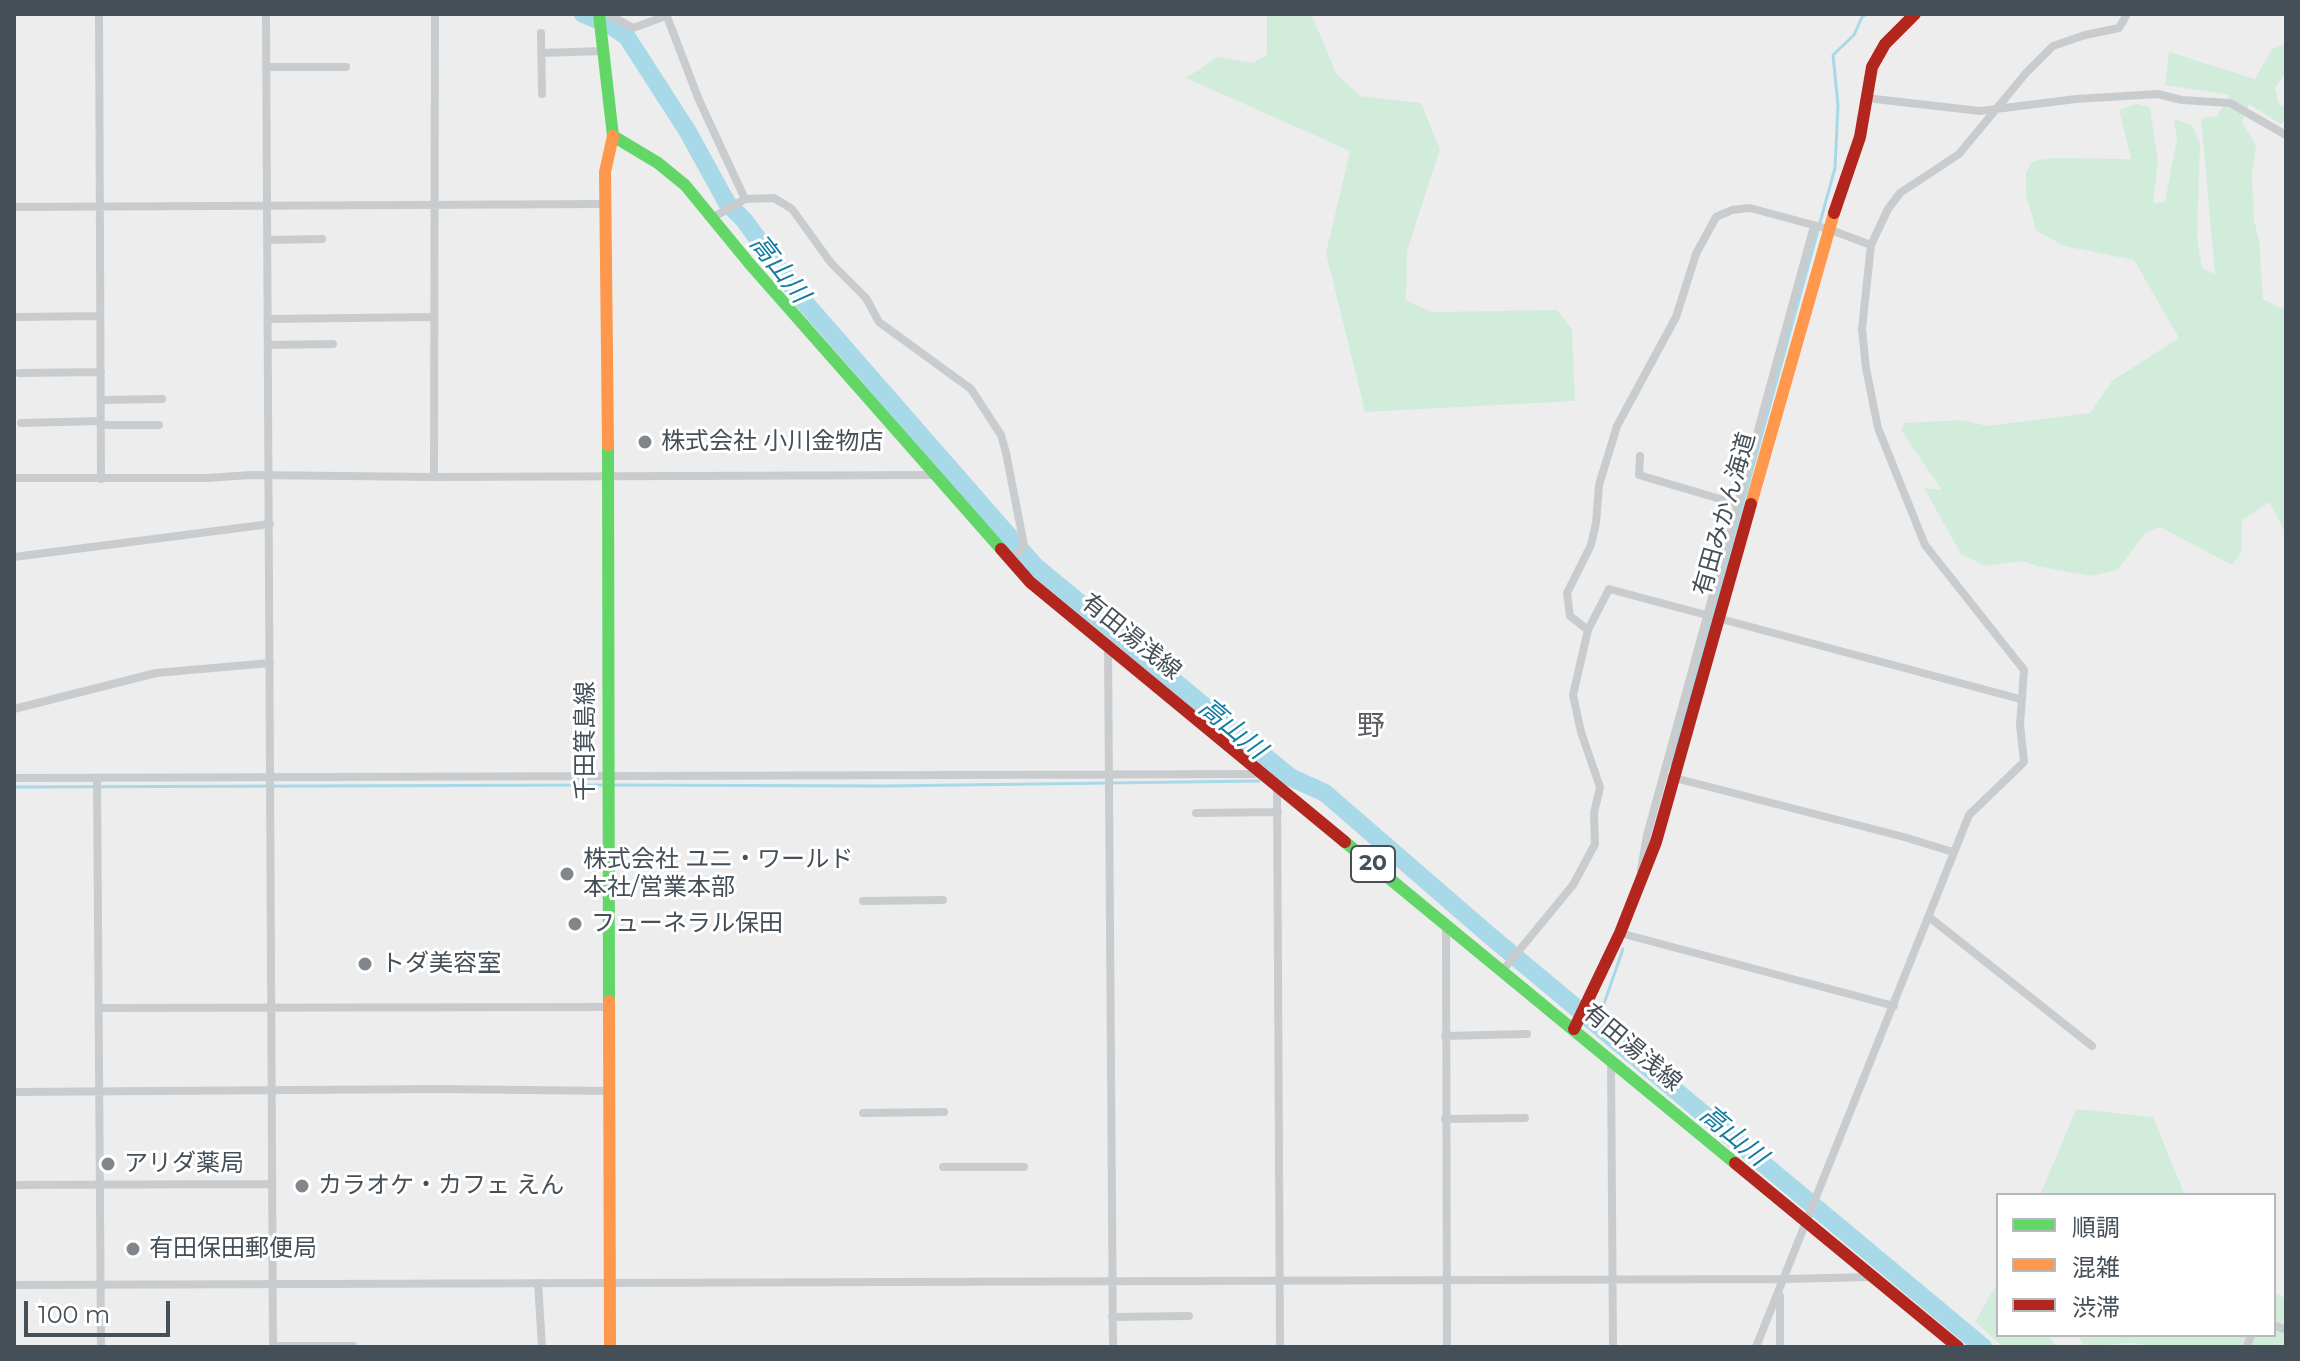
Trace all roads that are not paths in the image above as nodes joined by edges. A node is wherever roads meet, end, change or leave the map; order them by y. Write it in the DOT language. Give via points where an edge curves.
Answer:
graph roads {
  1 [pos="99,14"];
  2 [pos="266,14"];
  3 [pos="435,14"];
  4 [pos="599,14"];
  5 [pos="608,14"];
  6 [pos="1915,14"];
  7 [pos="2127,14"];
  8 [pos="666,15"];
  9 [pos="541,33"];
  10 [pos="603,51"];
  11 [pos="541,53"];
  12 [pos="267,67"];
  13 [pos="346,67"];
  14 [pos="542,94"];
  15 [pos="1866,98"];
  16 [pos="1994,111"];
  17 [pos="2286,135"];
  18 [pos="613,136"];
  19 [pos="741,201"];
  20 [pos="267,204"];
  21 [pos="434,204"];
  22 [pos="605,204"];
  23 [pos="100,206"];
  24 [pos="14,207"];
  25 [pos="712,218"];
  26 [pos="1814,226"];
  27 [pos="1828,229"];
  28 [pos="322,239"];
  29 [pos="268,240"];
  30 [pos="1871,245"];
  31 [pos="100,316"];
  32 [pos="18,317"];
  33 [pos="434,317"];
  34 [pos="268,319"];
  35 [pos="333,344"];
  36 [pos="268,345"];
  37 [pos="101,372"];
  38 [pos="19,373"];
  39 [pos="162,399"];
  40 [pos="101,400"];
  41 [pos="21,423"];
  42 [pos="101,423"];
  43 [pos="159,425"];
  44 [pos="1640,456"];
  45 [pos="935,475"];
  46 [pos="269,477"];
  47 [pos="434,477"];
  48 [pos="608,477"];
  49 [pos="14,478"];
  50 [pos="101,479"];
  51 [pos="1737,504"];
  52 [pos="270,524"];
  53 [pos="14,557"];
  54 [pos="1010,561"];
  55 [pos="1713,615"];
  56 [pos="1588,630"];
  57 [pos="1108,646"];
  58 [pos="270,663"];
  59 [pos="2020,699"];
  60 [pos="14,709"];
  61 [pos="1264,774"];
  62 [pos="1110,775"];
  63 [pos="1669,776"];
  64 [pos="16,777"];
  65 [pos="97,778"];
  66 [pos="269,779"];
  67 [pos="608,784"];
  68 [pos="1277,785"];
  69 [pos="1278,812"];
  70 [pos="1196,813"];
  71 [pos="1953,852"];
  72 [pos="943,900"];
  73 [pos="863,901"];
  74 [pos="1929,917"];
  75 [pos="1446,924"];
  76 [pos="1620,933"];
  77 [pos="1503,970"];
  78 [pos="1894,1006"];
  79 [pos="272,1007"];
  80 [pos="609,1007"];
  81 [pos="101,1008"];
  82 [pos="1576,1025"];
  83 [pos="1527,1034"];
  84 [pos="1445,1036"];
  85 [pos="2092,1046"];
  86 [pos="1611,1060"];
  87 [pos="272,1090"];
  88 [pos="610,1091"];
  89 [pos="14,1092"];
  90 [pos="100,1092"];
  91 [pos="944,1112"];
  92 [pos="863,1113"];
  93 [pos="1525,1118"];
  94 [pos="1445,1119"];
  95 [pos="943,1167"];
  96 [pos="1024,1167"];
  97 [pos="272,1184"];
  98 [pos="14,1185"];
  99 [pos="100,1186"];
  100 [pos="1808,1216"];
  101 [pos="1872,1277"];
  102 [pos="1612,1279"];
  103 [pos="1279,1280"];
  104 [pos="1446,1280"];
  105 [pos="1112,1281"];
  106 [pos="538,1283"];
  107 [pos="272,1284"];
  108 [pos="610,1284"];
  109 [pos="1782,1284"];
  110 [pos="14,1285"];
  111 [pos="100,1285"];
  112 [pos="1189,1316"];
  113 [pos="1112,1317"];
  114 [pos="1951,1345"];
  115 [pos="273,1346"];
  116 [pos="353,1346"];
  117 [pos="101,1347"];
  118 [pos="542,1347"];
  119 [pos="610,1347"];
  120 [pos="1113,1347"];
  121 [pos="1280,1347"];
  122 [pos="1447,1347"];
  123 [pos="1613,1347"];
  124 [pos="1756,1347"];
  125 [pos="1780,1347"];
  1 -- 23 [label="street"];
  2 -- 12 [label="street"];
  3 -- 21 [label="street"];
  4 -- 10 [label="main road"];
  5 -- 8 [label="street" via="633,28"];
  6 -- 15 [label="main road, 有田みかん海道" via="1878,55"];
  7 -- 16 [label="street" via="2119,28 2053,46"];
  8 -- 19 [label="street"];
  9 -- 11 [label="street"];
  10 -- 11 [label="street"];
  10 -- 18 [label="main road"];
  11 -- 14 [label="street"];
  12 -- 13 [label="street"];
  12 -- 20 [label="street"];
  15 -- 16 [label="street"];
  15 -- 27 [label="main road, 有田みかん海道" via="1851,169"];
  16 -- 17 [label="street" via="2158,94 2230,103"];
  16 -- 30 [label="street" via="1959,154 1900,193"];
  18 -- 22 [label="main road, 千田箕島線"];
  18 -- 25 [label="main road, 有田湯浅線 / 20" via="677,177"];
  19 -- 25 [label="street"];
  19 -- 54 [label="street" via="774,198 792,209 831,263 866,298 879,322 971,389 1001,435 1006,453 1024,545"];
  20 -- 21 [label="street"];
  20 -- 23 [label="street"];
  20 -- 29 [label="street"];
  21 -- 22 [label="street"];
  21 -- 33 [label="street"];
  22 -- 48 [label="main road, 千田箕島線"];
  23 -- 24 [label="street"];
  23 -- 31 [label="street"];
  25 -- 45 [label="main road, 有田湯浅線 / 20"];
  26 -- 27 [label="street"];
  26 -- 51 [label="street"];
  26 -- 56 [label="street" via="1750,208 1716,217 1696,254 1676,317 1617,426 1608,455 1591,545 1567,593 1570,616"];
  27 -- 30 [label="street"];
  27 -- 55 [label="main road, 有田みかん海道"];
  28 -- 29 [label="street"];
  29 -- 34 [label="street"];
  30 -- 59 [label="street" via="1862,329 1878,428 1925,545 2024,670"];
  31 -- 32 [label="street"];
  31 -- 37 [label="street"];
  33 -- 34 [label="street"];
  33 -- 47 [label="street"];
  34 -- 36 [label="street"];
  35 -- 36 [label="street"];
  36 -- 46 [label="street"];
  37 -- 38 [label="street"];
  37 -- 40 [label="street"];
  39 -- 40 [label="street"];
  40 -- 42 [label="street"];
  41 -- 42 [label="street"];
  42 -- 43 [label="street"];
  42 -- 50 [label="street"];
  44 -- 51 [label="street" via="1639,475"];
  45 -- 48 [label="street"];
  45 -- 54 [label="main road, 有田湯浅線 / 20"];
  46 -- 47 [label="street"];
  46 -- 50 [label="street"];
  46 -- 52 [label="street"];
  47 -- 48 [label="street"];
  48 -- 67 [label="main road, 千田箕島線"];
  49 -- 50 [label="street"];
  51 -- 55 [label="street"];
  52 -- 53 [label="street"];
  52 -- 58 [label="street"];
  54 -- 57 [label="main road, 有田湯浅線 / 20"];
  55 -- 56 [label="street" via="1609,589"];
  55 -- 59 [label="street"];
  55 -- 63 [label="main road, 有田みかん海道"];
  56 -- 77 [label="street" via="1573,695 1600,787 1595,844 1573,885"];
  57 -- 61 [label="main road, 有田湯浅線 / 20"];
  57 -- 62 [label="street"];
  58 -- 60 [label="street" via="156,673"];
  58 -- 66 [label="street"];
  59 -- 71 [label="street" via="2024,762 1969,815"];
  61 -- 62 [label="street"];
  61 -- 68 [label="main road, 有田湯浅線 / 20"];
  62 -- 67 [label="street"];
  62 -- 105 [label="street"];
  63 -- 71 [label="street"];
  63 -- 76 [label="main road, 有田みかん海道" via="1656,842"];
  64 -- 65 [label="street"];
  65 -- 66 [label="street"];
  65 -- 81 [label="street"];
  66 -- 67 [label="street"];
  66 -- 79 [label="street"];
  67 -- 80 [label="main road, 千田箕島線"];
  68 -- 69 [label="street"];
  68 -- 75 [label="main road, 有田湯浅線 / 20"];
  69 -- 70 [label="street"];
  69 -- 103 [label="street"];
  71 -- 74 [label="street"];
  72 -- 73 [label="street"];
  74 -- 78 [label="street"];
  74 -- 85 [label="street"];
  75 -- 77 [label="main road, 有田湯浅線 / 20"];
  75 -- 84 [label="street"];
  76 -- 78 [label="street"];
  76 -- 82 [label="main road, 有田みかん海道"];
  77 -- 82 [label="main road, 有田湯浅線 / 20"];
  78 -- 100 [label="street"];
  79 -- 80 [label="street"];
  79 -- 81 [label="street"];
  79 -- 87 [label="street"];
  80 -- 88 [label="main road, 千田箕島線"];
  81 -- 90 [label="street"];
  82 -- 86 [label="main road, 有田湯浅線 / 20"];
  83 -- 84 [label="street"];
  84 -- 94 [label="street"];
  86 -- 100 [label="main road, 有田湯浅線 / 20"];
  86 -- 102 [label="street"];
  87 -- 88 [label="street"];
  87 -- 90 [label="street"];
  87 -- 97 [label="street"];
  88 -- 108 [label="main road, 千田箕島線"];
  89 -- 90 [label="street"];
  90 -- 99 [label="street"];
  91 -- 92 [label="street"];
  93 -- 94 [label="street"];
  94 -- 104 [label="street"];
  95 -- 96 [label="street"];
  97 -- 99 [label="street"];
  97 -- 107 [label="street"];
  98 -- 99 [label="street"];
  99 -- 111 [label="street"];
  100 -- 101 [label="main road, 有田湯浅線 / 20"];
  100 -- 109 [label="street"];
  101 -- 109 [label="street"];
  101 -- 114 [label="main road, 有田湯浅線 / 20"];
  102 -- 104 [label="street"];
  102 -- 109 [label="street"];
  102 -- 123 [label="street"];
  103 -- 104 [label="street"];
  103 -- 105 [label="street"];
  103 -- 121 [label="street"];
  104 -- 122 [label="street"];
  105 -- 108 [label="street"];
  105 -- 113 [label="street"];
  106 -- 107 [label="street"];
  106 -- 108 [label="street"];
  106 -- 118 [label="street"];
  107 -- 111 [label="street"];
  107 -- 115 [label="street"];
  108 -- 119 [label="main road, 千田箕島線"];
  109 -- 124 [label="street"];
  109 -- 125 [label="street"];
  110 -- 111 [label="street"];
  111 -- 117 [label="street"];
  112 -- 113 [label="street"];
  113 -- 120 [label="street"];
  115 -- 116 [label="street"];
}
